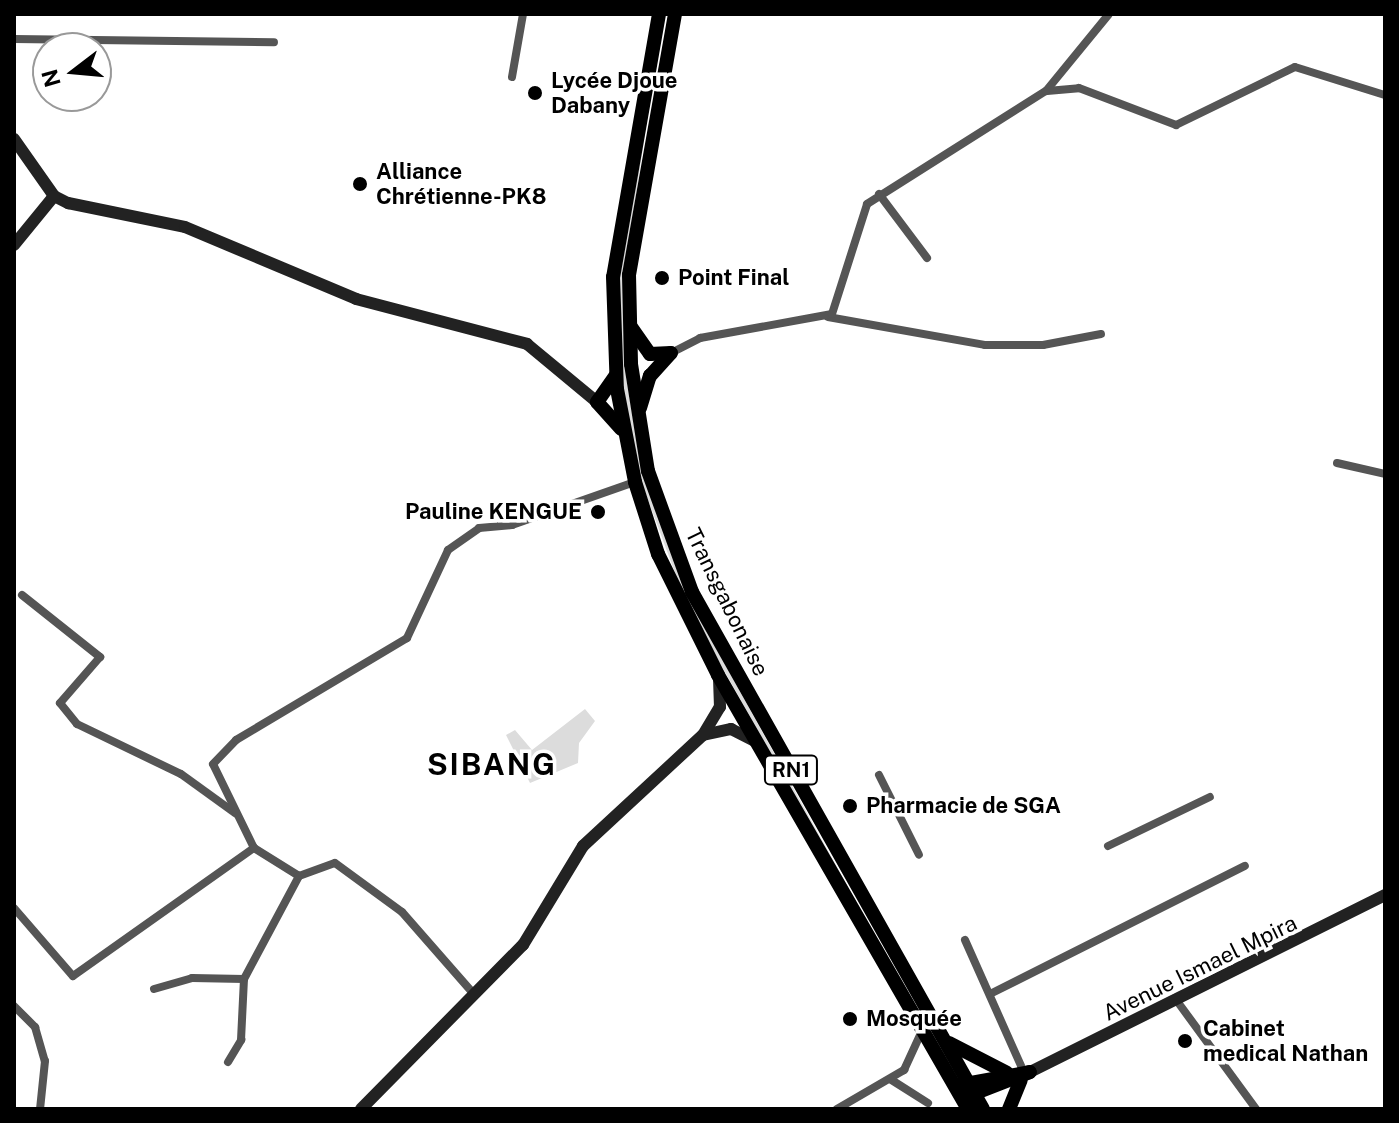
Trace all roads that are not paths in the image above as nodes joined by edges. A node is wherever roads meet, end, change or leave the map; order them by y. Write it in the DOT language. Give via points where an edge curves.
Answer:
graph roads {
  1 [pos="523,14"];
  2 [pos="659,14"];
  3 [pos="675,14"];
  4 [pos="1109,14"];
  5 [pos="14,39"];
  6 [pos="274,42"];
  7 [pos="512,77"];
  8 [pos="1046,91"];
  9 [pos="1385,95"];
  10 [pos="14,139"];
  11 [pos="879,194"];
  12 [pos="54,196"];
  13 [pos="14,245"];
  14 [pos="927,258"];
  15 [pos="827,317"];
  16 [pos="629,320"];
  17 [pos="1101,334"];
  18 [pos="671,353"];
  19 [pos="616,375"];
  20 [pos="597,402"];
  21 [pos="637,415"];
  22 [pos="623,432"];
  23 [pos="1337,463"];
  24 [pos="1385,474"];
  25 [pos="635,482"];
  26 [pos="22,595"];
  27 [pos="718,675"];
  28 [pos="703,735"];
  29 [pos="758,743"];
  30 [pos="879,775"];
  31 [pos="1210,797"];
  32 [pos="236,813"];
  33 [pos="1108,846"];
  34 [pos="254,848"];
  35 [pos="919,855"];
  36 [pos="1245,866"];
  37 [pos="299,876"];
  38 [pos="1385,895"];
  39 [pos="14,908"];
  40 [pos="965,940"];
  41 [pos="244,979"];
  42 [pos="154,989"];
  43 [pos="472,992"];
  44 [pos="992,993"];
  45 [pos="1177,1001"];
  46 [pos="14,1006"];
  47 [pos="921,1033"];
  48 [pos="945,1039"];
  49 [pos="228,1062"];
  50 [pos="1020,1074"];
  51 [pos="890,1079"];
  52 [pos="965,1094"];
  53 [pos="928,1103"];
  54 [pos="40,1109"];
  55 [pos="361,1109"];
  56 [pos="837,1109"];
  57 [pos="983,1109"];
  58 [pos="1009,1109"];
  59 [pos="1256,1109"];
  1 -- 7 [label="street"];
  2 -- 19 [label="highway, RN1" via="616,238"];
  3 -- 16 [label="highway, Transgabonaise / RN1" via="635,218"];
  4 -- 8 [label="street"];
  5 -- 6 [label="street"];
  8 -- 9 [label="street" via="1079,88 1176,125 1295,67"];
  8 -- 11 [label="street"];
  10 -- 12 [label="street"];
  11 -- 14 [label="street"];
  11 -- 15 [label="street" via="860,217 843,287"];
  12 -- 13 [label="street"];
  12 -- 20 [label="street" via="185,227 356,299 527,344"];
  15 -- 17 [label="street" via="985,345 1043,345"];
  15 -- 18 [label="street" via="700,338"];
  16 -- 18 [label="highway" via="645,350"];
  16 -- 21 [label="highway, Transgabonaise / RN1"];
  18 -- 21 [label="highway" via="650,376"];
  19 -- 20 [label="highway"];
  19 -- 22 [label="highway, RN1"];
  20 -- 22 [label="highway"];
  21 -- 48 [label="highway, Transgabonaise / RN1" via="657,503 692,592"];
  22 -- 25 [label="highway, Transgabonaise / RN1"];
  23 -- 24 [label="street"];
  25 -- 27 [label="highway, Transgabonaise / RN1" via="658,554"];
  25 -- 32 [label="street" via="512,525 479,528 460,540 440,564 407,638 289,704 213,764"];
  26 -- 32 [label="street" via="100,657 60,703 77,724 181,774"];
  27 -- 28 [label="street" via="720,707"];
  27 -- 29 [label="highway, Transgabonaise / RN1"];
  28 -- 29 [label="street" via="731,729"];
  28 -- 43 [label="street" via="583,846 530,937"];
  29 -- 47 [label="highway, Transgabonaise / RN1"];
  30 -- 35 [label="street"];
  31 -- 33 [label="street"];
  32 -- 34 [label="street"];
  34 -- 37 [label="street"];
  34 -- 39 [label="street" via="73,976"];
  36 -- 44 [label="street"];
  37 -- 41 [label="street"];
  37 -- 43 [label="street" via="335,863 349,869 402,912"];
  38 -- 45 [label="street, Avenue Ismael Mpira"];
  40 -- 44 [label="street"];
  41 -- 42 [label="street" via="192,978"];
  41 -- 49 [label="street" via="241,1040"];
  43 -- 55 [label="street"];
  44 -- 50 [label="street"];
  45 -- 50 [label="street, Avenue Ismael Mpira"];
  45 -- 59 [label="street"];
  46 -- 54 [label="street" via="35,1027 45,1061"];
  47 -- 51 [label="street" via="913,1059"];
  47 -- 52 [label="highway, Transgabonaise / RN1"];
  48 -- 50 [label="highway"];
  48 -- 52 [label="highway, Transgabonaise / RN1"];
  50 -- 52 [label="highway"];
  50 -- 58 [label="highway"];
  51 -- 53 [label="street"];
  51 -- 56 [label="street" via="874,1081"];
  52 -- 57 [label="highway, Transgabonaise / RN1"];
}
